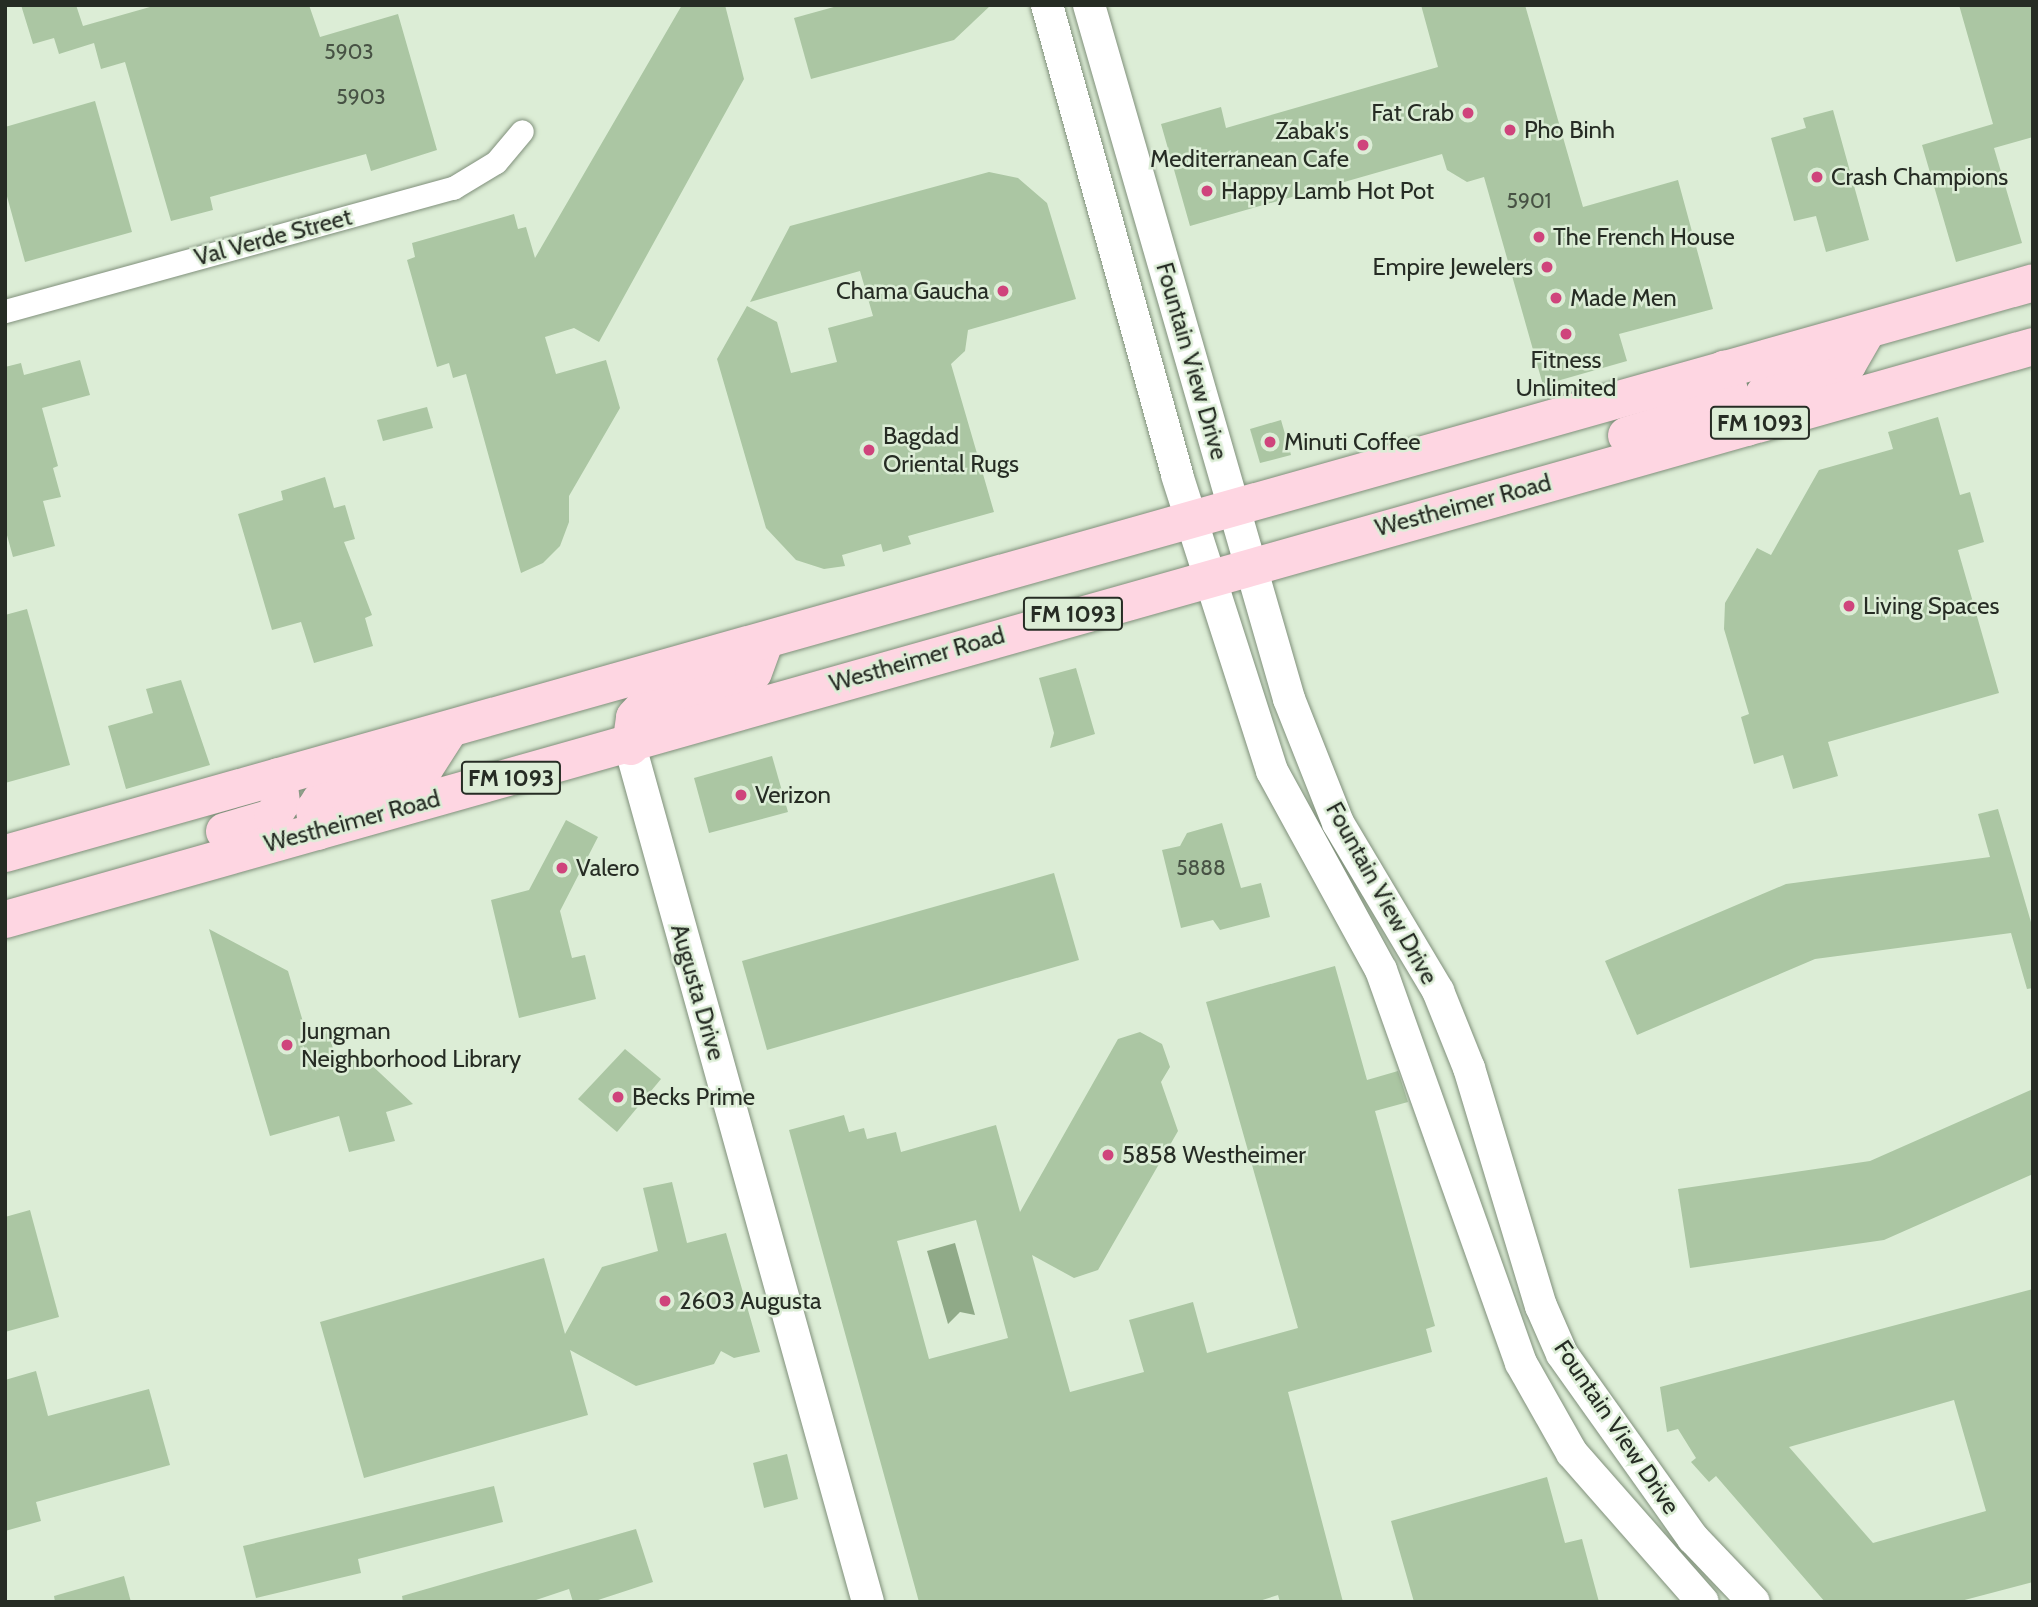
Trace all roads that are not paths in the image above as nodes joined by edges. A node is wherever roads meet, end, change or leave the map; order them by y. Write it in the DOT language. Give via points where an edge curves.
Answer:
graph roads {
  1 [pos="1047,5"];
  2 [pos="1089,5"];
  3 [pos="1115,93"];
  4 [pos="1076,104"];
  5 [pos="522,131"];
  6 [pos="2033,282"];
  7 [pos="5,311"];
  8 [pos="1866,331"];
  9 [pos="2029,347"];
  10 [pos="1724,369"];
  11 [pos="1746,427"];
  12 [pos="1559,479"];
  13 [pos="1234,506"];
  14 [pos="1190,519"];
  15 [pos="1251,564"];
  16 [pos="1207,576"];
  17 [pos="764,641"];
  18 [pos="449,729"];
  19 [pos="630,746"];
  20 [pos="278,776"];
  21 [pos="317,831"];
  22 [pos="5,853"];
  23 [pos="114,888"];
  24 [pos="1393,912"];
  25 [pos="5,919"];
  26 [pos="1358,930"];
  27 [pos="1417,953"];
  28 [pos="1381,970"];
  29 [pos="1541,1306"];
  30 [pos="1505,1319"];
  31 [pos="868,1602"];
  32 [pos="1703,1602"];
  33 [pos="1754,1602"];
  1 -- 4 [label="main road, Fountain View Drive"];
  2 -- 3 [label="main road, Fountain View Drive"];
  3 -- 4 [label="main road"];
  3 -- 13 [label="main road, Fountain View Drive"];
  4 -- 14 [label="main road, Fountain View Drive"];
  5 -- 7 [label="street, Val Verde Street" via="496,162 453,188"];
  6 -- 8 [label="main road, FM 1093"];
  8 -- 10 [label="main road, FM 1093"];
  8 -- 11 [label="main road" via="1847,364 1764,393"];
  9 -- 11 [label="main road, Westheimer Road / FM 1093"];
  10 -- 12 [label="main road" via="1729,391 1718,407 1604,442"];
  10 -- 13 [label="main road, FM 1093"];
  11 -- 12 [label="main road, Westheimer Road / FM 1093"];
  12 -- 15 [label="main road, Westheimer Road / FM 1093"];
  13 -- 14 [label="main road, FM 1093"];
  13 -- 15 [label="main road, Fountain View Drive"];
  14 -- 16 [label="main road, Fountain View Drive"];
  14 -- 17 [label="main road, FM 1093"];
  15 -- 16 [label="main road, Westheimer Road / FM 1093"];
  15 -- 24 [label="main road, Fountain View Drive" via="1289,699 1338,823"];
  16 -- 19 [label="main road, Westheimer Road / FM 1093"];
  16 -- 26 [label="main road, Fountain View Drive" via="1272,771"];
  17 -- 18 [label="main road, FM 1093"];
  17 -- 19 [label="main road" via="753,672 643,707 634,717"];
  18 -- 20 [label="main road, FM 1093"];
  18 -- 21 [label="main road" via="424,768 320,800 314,809"];
  19 -- 21 [label="main road, Westheimer Road / FM 1093"];
  19 -- 31 [label="main road, Augusta Drive"];
  20 -- 22 [label="main road, FM 1093"];
  20 -- 23 [label="main road" via="281,802 272,817 132,857"];
  21 -- 23 [label="main road, Westheimer Road / FM 1093"];
  23 -- 25 [label="main road, Westheimer Road / FM 1093"];
  24 -- 26 [label="main road"];
  24 -- 27 [label="main road, Fountain View Drive"];
  26 -- 28 [label="main road, Fountain View Drive"];
  27 -- 28 [label="main road"];
  27 -- 29 [label="main road, Fountain View Drive" via="1469,1068"];
  28 -- 30 [label="main road, Fountain View Drive"];
  29 -- 30 [label="main road"];
  29 -- 33 [label="main road, Fountain View Drive" via="1562,1354 1693,1538"];
  30 -- 32 [label="main road, Fountain View Drive" via="1521,1363 1572,1453"];
}
